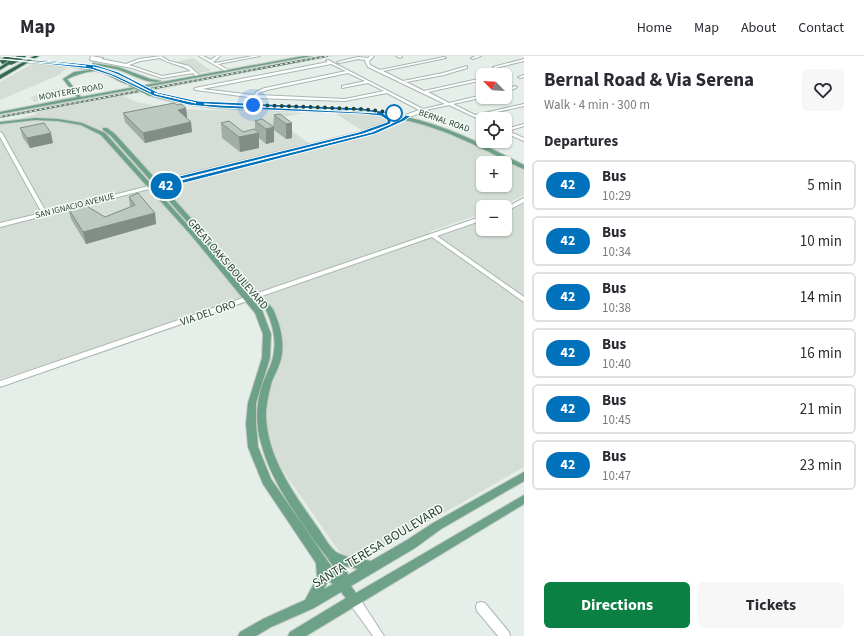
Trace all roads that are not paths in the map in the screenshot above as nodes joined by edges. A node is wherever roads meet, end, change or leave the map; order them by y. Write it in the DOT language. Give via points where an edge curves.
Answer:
graph roads {
  1 [pos="13,56"];
  2 [pos="19,56"];
  3 [pos="23,56"];
  4 [pos="37,56"];
  5 [pos="133,56"];
  6 [pos="201,56"];
  7 [pos="218,56"];
  8 [pos="222,56"];
  9 [pos="258,56"];
  10 [pos="299,56"];
  11 [pos="310,56"];
  12 [pos="479,56"];
  13 [pos="370,57"];
  14 [pos="444,58"];
  15 [pos="473,58"];
  16 [pos="99,60"];
  17 [pos="139,60"];
  18 [pos="325,60"];
  19 [pos="524,60"];
  20 [pos="30,61"];
  21 [pos="4,62"];
  22 [pos="339,62"];
  23 [pos="213,63"];
  24 [pos="331,63"];
  25 [pos="66,64"];
  26 [pos="85,64"];
  27 [pos="126,65"];
  28 [pos="78,66"];
  29 [pos="466,67"];
  30 [pos="495,67"];
  31 [pos="225,71"];
  32 [pos="380,71"];
  33 [pos="105,72"];
  34 [pos="193,72"];
  35 [pos="348,72"];
  36 [pos="61,75"];
  37 [pos="197,75"];
  38 [pos="0,77"];
  39 [pos="476,81"];
  40 [pos="367,82"];
  41 [pos="401,82"];
  42 [pos="152,83"];
  43 [pos="343,87"];
  44 [pos="515,87"];
  45 [pos="512,88"];
  46 [pos="388,92"];
  47 [pos="424,92"];
  48 [pos="153,93"];
  49 [pos="76,96"];
  50 [pos="255,96"];
  51 [pos="366,97"];
  52 [pos="476,98"];
  53 [pos="374,101"];
  54 [pos="449,104"];
  55 [pos="524,105"];
  56 [pos="423,110"];
  57 [pos="0,112"];
  58 [pos="382,114"];
  59 [pos="475,116"];
  60 [pos="405,117"];
  61 [pos="440,119"];
  62 [pos="0,121"];
  63 [pos="389,123"];
  64 [pos="524,125"];
  65 [pos="512,128"];
  66 [pos="0,133"];
  67 [pos="512,134"];
  68 [pos="476,137"];
  69 [pos="524,140"];
  70 [pos="331,142"];
  71 [pos="476,142"];
  72 [pos="488,148"];
  73 [pos="498,148"];
  74 [pos="123,150"];
  75 [pos="524,161"];
  76 [pos="524,167"];
  77 [pos="159,185"];
  78 [pos="151,187"];
  79 [pos="524,200"];
  80 [pos="512,206"];
  81 [pos="45,214"];
  82 [pos="476,220"];
  83 [pos="0,225"];
  84 [pos="193,234"];
  85 [pos="203,234"];
  86 [pos="432,235"];
  87 [pos="258,295"];
  88 [pos="248,299"];
  89 [pos="524,300"];
  90 [pos="0,384"];
  91 [pos="524,476"];
  92 [pos="524,499"];
  93 [pos="332,556"];
  94 [pos="321,561"];
  95 [pos="372,567"];
  96 [pos="344,584"];
  97 [pos="354,600"];
  98 [pos="310,604"];
  99 [pos="481,607"];
  100 [pos="244,636"];
  101 [pos="294,636"];
  102 [pos="379,636"];
  103 [pos="505,636"];
  1 -- 21 [label="highway, bridge"];
  2 -- 21 [label="highway, bridge"];
  3 -- 21 [label="highway, bridge"];
  4 -- 20 [label="highway"];
  5 -- 17 [label="street"];
  6 -- 23 [label="street"];
  7 -- 23 [label="street"];
  8 -- 23 [label="street"];
  9 -- 23 [label="street"];
  10 -- 31 [label="main road, MONTEREY ROAD"];
  11 -- 31 [label="main road, MONTEREY ROAD"];
  12 -- 15 [label="street"];
  13 -- 22 [label="street"];
  13 -- 32 [label="street" via="369,66"];
  14 -- 32 [label="street"];
  16 -- 27 [label="street"];
  17 -- 27 [label="street"];
  17 -- 34 [label="street" via="161,57 168,62 188,67"];
  18 -- 24 [label="street"];
  19 -- 30 [label="street"];
  20 -- 21 [label="main road, BERNAL ROAD"];
  20 -- 21 [label="main road, BERNAL ROAD"];
  20 -- 25 [label="main road, BERNAL ROAD"];
  20 -- 26 [label="main road, BERNAL ROAD"];
  20 -- 38 [label="highway"];
  23 -- 31 [label="street"];
  24 -- 35 [label="street"];
  24 -- 50 [label="street" via="196,89"];
  25 -- 28 [label="main road, BERNAL ROAD"];
  25 -- 28 [label="main road" via="70,67 67,70"];
  26 -- 28 [label="main road"];
  26 -- 42 [label="main road" via="117,68"];
  26 -- 48 [label="main road, BERNAL ROAD" via="117,73"];
  27 -- 34 [label="street" via="162,77"];
  28 -- 33 [label="main road, BERNAL ROAD"];
  29 -- 41 [label="street"];
  31 -- 37 [label="main road, MONTEREY ROAD"];
  31 -- 42 [label="main road, MONTEREY ROAD"];
  32 -- 41 [label="street"];
  33 -- 48 [label="main road, BERNAL ROAD, bridge"];
  33 -- 49 [label="main road" via="85,72 67,77 65,82"];
  34 -- 37 [label="street"];
  35 -- 40 [label="street"];
  35 -- 50 [label="street" via="266,89"];
  36 -- 49 [label="main road" via="61,81"];
  37 -- 42 [label="main road, MONTEREY ROAD"];
  39 -- 47 [label="street"];
  40 -- 43 [label="street"];
  40 -- 46 [label="street"];
  41 -- 47 [label="street"];
  42 -- 49 [label="main road, MONTEREY ROAD"];
  42 -- 49 [label="main road, MONTEREY ROAD"];
  44 -- 45 [label="street"];
  46 -- 51 [label="street"];
  46 -- 56 [label="street"];
  47 -- 54 [label="street"];
  48 -- 58 [label="main road, BERNAL ROAD" via="172,100 207,106"];
  48 -- 60 [label="main road, BERNAL ROAD" via="205,103 363,109"];
  49 -- 57 [label="main road, MONTEREY ROAD"];
  49 -- 57 [label="main road, MONTEREY ROAD"];
  50 -- 51 [label="street" via="314,96 350,100"];
  51 -- 53 [label="street"];
  52 -- 54 [label="street, SAN IGNACIO AVENUE"];
  54 -- 56 [label="street, SAN IGNACIO AVENUE"];
  54 -- 59 [label="street"];
  55 -- 59 [label="street"];
  56 -- 60 [label="street, SAN IGNACIO AVENUE"];
  56 -- 61 [label="street"];
  58 -- 60 [label="main road, BERNAL ROAD"];
  58 -- 63 [label="main road" via="388,118"];
  60 -- 63 [label="street, SAN IGNACIO AVENUE"];
  60 -- 68 [label="main road, BERNAL ROAD" via="455,128"];
  60 -- 70 [label="street, SAN IGNACIO AVENUE" via="376,132"];
  60 -- 71 [label="main road, BERNAL ROAD"];
  62 -- 74 [label="main road, GREAT OAKS BOULEVARD" via="43,119 82,124 103,134"];
  62 -- 74 [label="main road, GREAT OAKS BOULEVARD" via="50,117 90,123 107,130"];
  63 -- 70 [label="street, SAN IGNACIO AVENUE"];
  64 -- 65 [label="street"];
  66 -- 81 [label="street"];
  67 -- 69 [label="street"];
  70 -- 77 [label="street, SAN IGNACIO AVENUE"];
  72 -- 76 [label="main road, BERNAL ROAD"];
  73 -- 75 [label="main road, BERNAL ROAD"];
  74 -- 77 [label="main road, GREAT OAKS BOULEVARD"];
  74 -- 78 [label="main road, GREAT OAKS BOULEVARD"];
  77 -- 78 [label="street, SAN IGNACIO AVENUE"];
  77 -- 85 [label="main road, GREAT OAKS BOULEVARD"];
  78 -- 81 [label="street, SAN IGNACIO AVENUE"];
  78 -- 84 [label="main road, GREAT OAKS BOULEVARD"];
  79 -- 80 [label="street"];
  81 -- 83 [label="street, SAN IGNACIO AVENUE"];
  82 -- 86 [label="street, VIA DEL ORO"];
  84 -- 85 [label="main road"];
  84 -- 88 [label="main road, GREAT OAKS BOULEVARD"];
  85 -- 87 [label="main road, GREAT OAKS BOULEVARD"];
  86 -- 87 [label="street, VIA DEL ORO"];
  86 -- 89 [label="street"];
  87 -- 88 [label="street, VIA DEL ORO"];
  87 -- 93 [label="main road, GREAT OAKS BOULEVARD" via="269,309 278,334 277,358 264,397 262,412 265,445 279,477"];
  88 -- 90 [label="street, VIA DEL ORO"];
  88 -- 94 [label="main road, GREAT OAKS BOULEVARD" via="259,312 267,334 266,358 252,403 254,447 267,481"];
  91 -- 95 [label="main road, SANTA TERESA BOULEVARD"];
  92 -- 97 [label="main road"];
  93 -- 95 [label="main road"];
  93 -- 96 [label="main road, GREAT OAKS BOULEVARD" via="342,571"];
  94 -- 96 [label="main road, GREAT OAKS BOULEVARD" via="332,578"];
  94 -- 98 [label="main road" via="323,579"];
  95 -- 96 [label="main road, SANTA TERESA BOULEVARD"];
  96 -- 97 [label="main road, GREAT OAKS BOULEVARD"];
  96 -- 98 [label="main road, SANTA TERESA BOULEVARD"];
  97 -- 101 [label="main road"];
  97 -- 102 [label="street"];
  98 -- 100 [label="main road, SANTA TERESA BOULEVARD" via="267,622"];
  99 -- 103 [label="street"];
}
